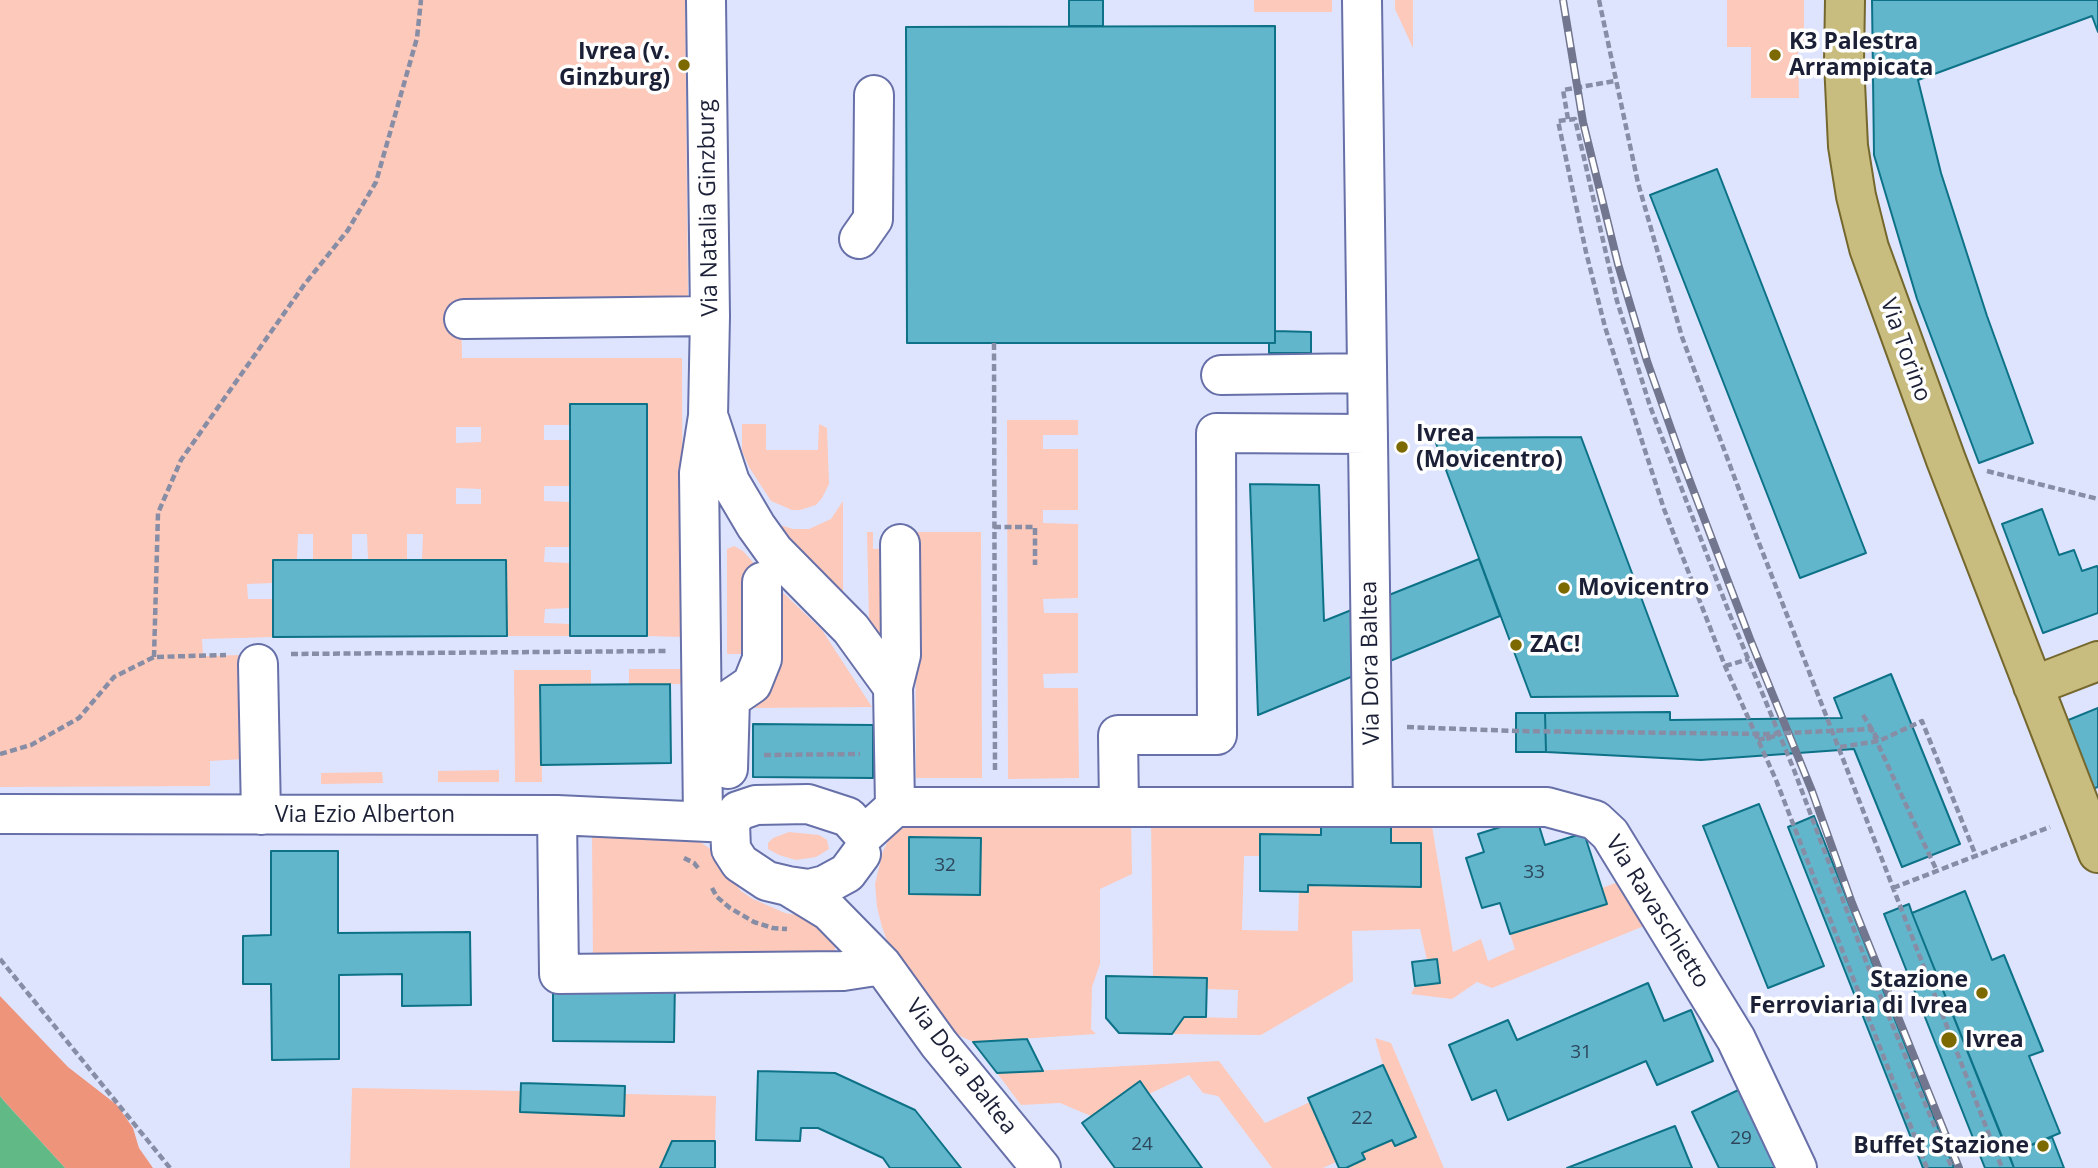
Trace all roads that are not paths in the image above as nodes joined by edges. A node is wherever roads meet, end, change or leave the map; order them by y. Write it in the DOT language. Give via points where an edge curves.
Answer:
graph roads {
  1 [pos="706,0"];
  2 [pos="1362,0"];
  3 [pos="1845,0"];
  4 [pos="874,95"];
  5 [pos="859,239"];
  6 [pos="710,316"];
  7 [pos="464,318"];
  8 [pos="1222,375"];
  9 [pos="1368,403"];
  10 [pos="708,416"];
  11 [pos="900,544"];
  12 [pos="762,582"];
  13 [pos="256,658"];
  14 [pos="2098,661"];
  15 [pos="2032,686"];
  16 [pos="893,687"];
  17 [pos="894,807"];
  18 [pos="1119,807"];
  19 [pos="1373,807"];
  20 [pos="0,814"];
  21 [pos="261,815"];
  22 [pos="557,816"];
  23 [pos="724,818"];
  24 [pos="862,845"];
  25 [pos="2098,853"];
  26 [pos="788,886"];
  27 [pos="882,965"];
  28 [pos="1041,1168"];
  29 [pos="1797,1168"];
  1 -- 6 [label="street, Via Natalia Ginzburg"];
  2 -- 9 [label="street, Via Dora Baltea"];
  3 -- 15 [label="main road, Via Torino" via="1847,132 1869,248"];
  4 -- 5 [label="street" via="873,219"];
  6 -- 7 [label="street"];
  6 -- 10 [label="street, Via Natalia Ginzburg"];
  8 -- 9 [label="street"];
  9 -- 18 [label="street" via="1216,433 1227,735 1118,735"];
  9 -- 19 [label="street, Via Dora Baltea"];
  10 -- 16 [label="street, Via Natalia Ginzburg" via="730,482 756,526 774,551 851,629"];
  10 -- 23 [label="street, Via Natalia Ginzburg" via="699,473"];
  11 -- 16 [label="street" via="901,655"];
  12 -- 23 [label="street" via="762,659 752,684 730,699 729,789"];
  13 -- 21 [label="street"];
  14 -- 15 [label="main road"];
  15 -- 25 [label="main road, Via Torino"];
  16 -- 17 [label="street"];
  17 -- 18 [label="street"];
  17 -- 24 [label="street"];
  18 -- 19 [label="street"];
  19 -- 29 [label="street, Via Ravaschietto" via="1547,807 1595,820 1610,834 1736,1039"];
  20 -- 21 [label="street, Via Ezio Alberton"];
  21 -- 22 [label="street, Via Ezio Alberton"];
  22 -- 23 [label="street, Via Ezio Alberton"];
  22 -- 27 [label="street" via="559,974 843,971"];
  23 -- 24 [label="street" via="756,805 808,804 848,817"];
  23 -- 26 [label="street" via="731,849 740,863 767,881"];
  24 -- 26 [label="street" via="847,873 809,889"];
  24 -- 27 [label="street, Via Dora Baltea" via="857,895 863,927"];
  26 -- 27 [label="street, Via Dora Baltea" via="829,911"];
  27 -- 28 [label="street, Via Dora Baltea" via="939,1044"];
}
